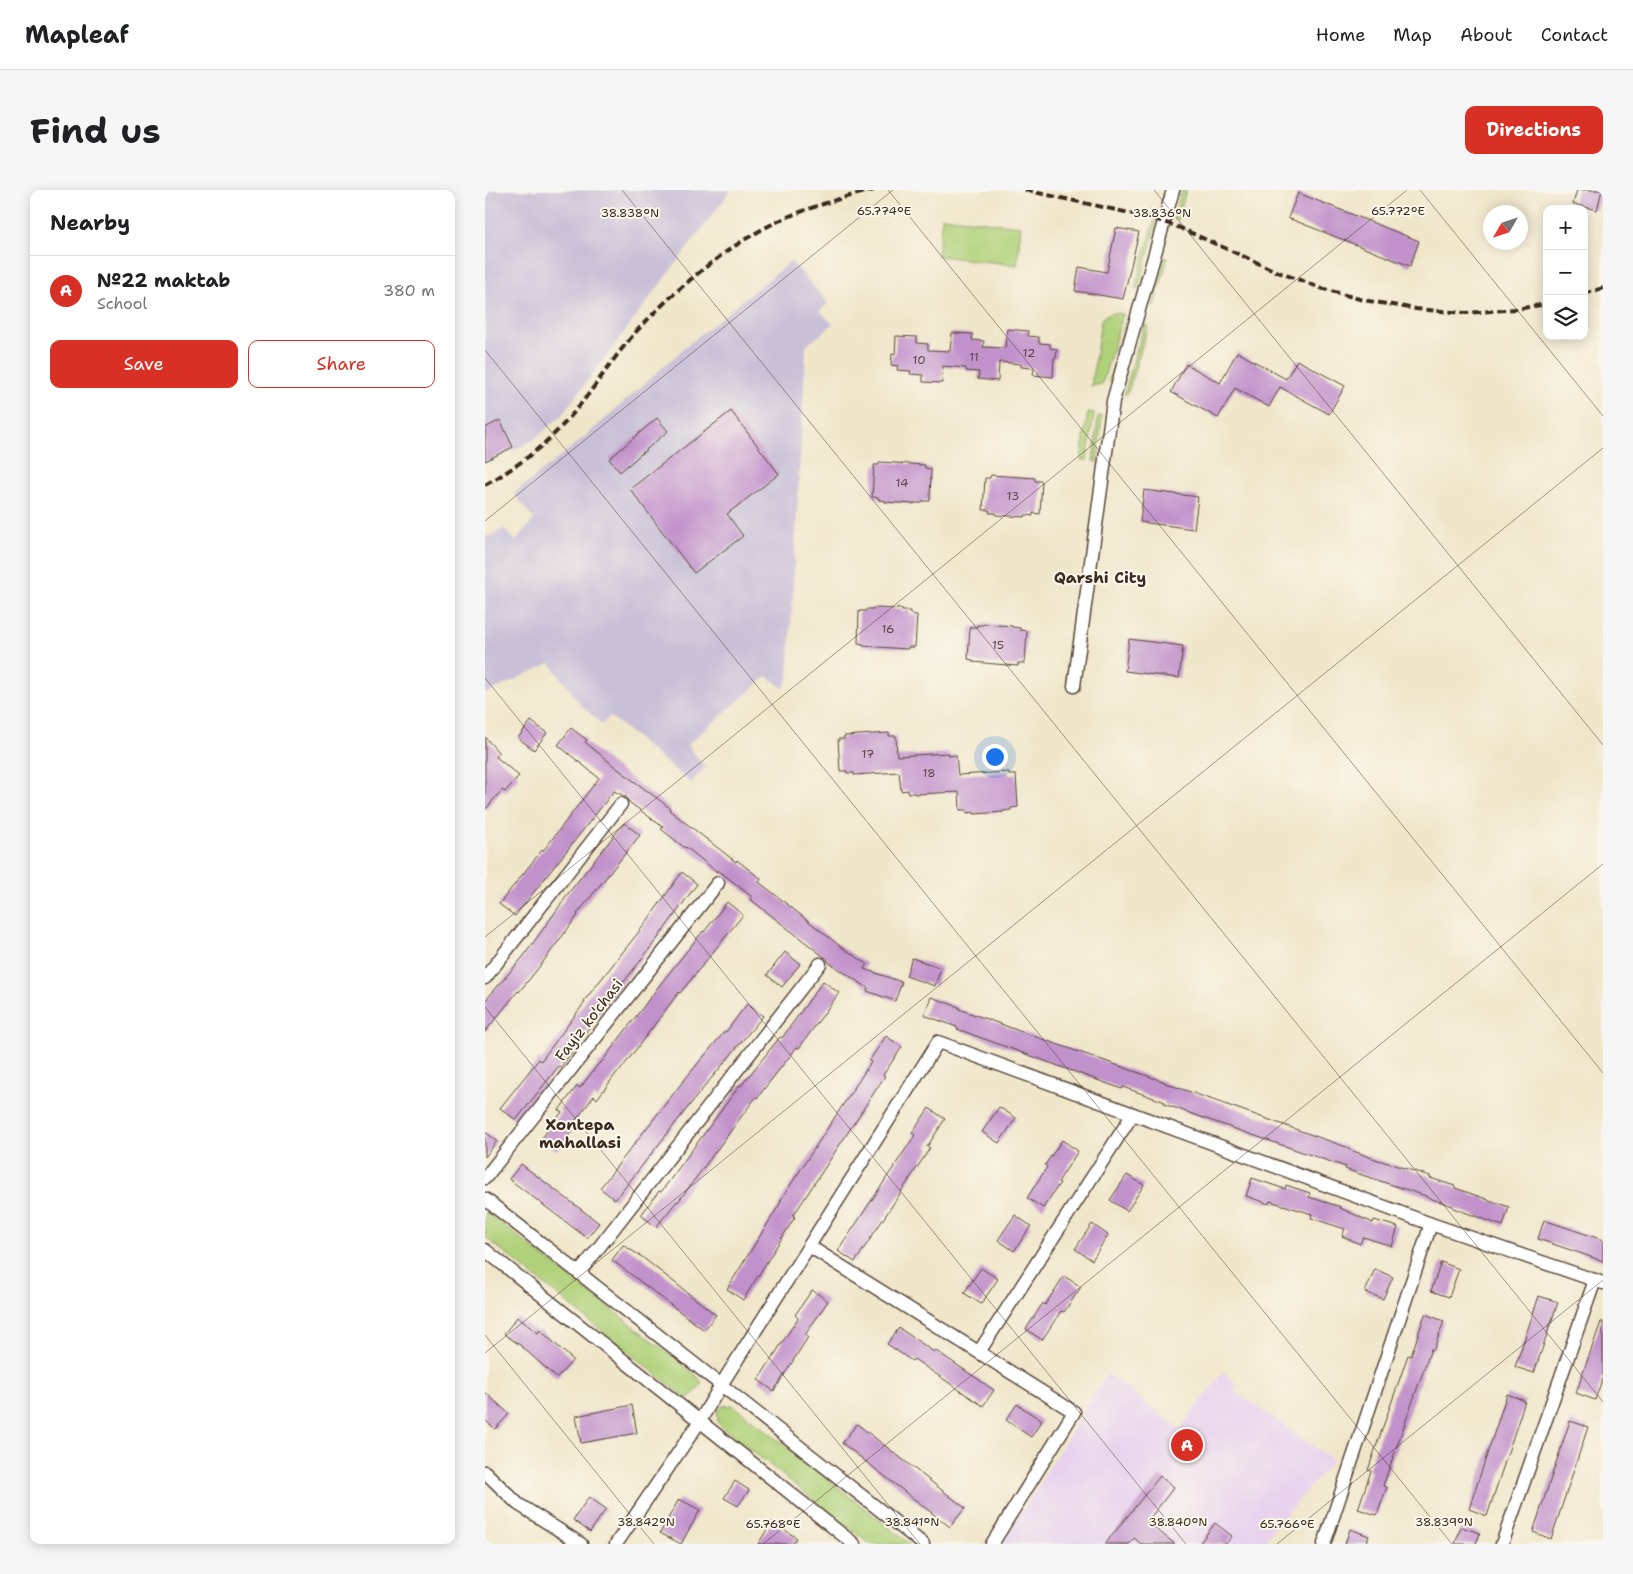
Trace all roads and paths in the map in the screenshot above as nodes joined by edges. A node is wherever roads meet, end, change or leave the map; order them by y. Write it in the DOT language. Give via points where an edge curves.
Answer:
graph roads {
  1 [pos="1173,190"];
  2 [pos="1074,686"];
  3 [pos="621,804"];
  4 [pos="719,883"];
  5 [pos="820,964"];
  6 [pos="485,978"];
  7 [pos="1133,1114"];
  8 [pos="485,1178"];
  9 [pos="485,1199"];
  10 [pos="1431,1224"];
  11 [pos="809,1246"];
  12 [pos="485,1250"];
  13 [pos="579,1273"];
  14 [pos="1599,1282"];
  15 [pos="979,1352"];
  16 [pos="721,1385"];
  17 [pos="700,1421"];
  18 [pos="485,1472"];
  19 [pos="581,1544"];
  20 [pos="616,1544"];
  21 [pos="854,1544"];
  22 [pos="923,1544"];
  23 [pos="992,1544"];
  24 [pos="1325,1544"];
  25 [pos="1502,1544"];
  1 -- 2 [label="street" via="1113,400"];
  3 -- 6 [label="street"];
  4 -- 8 [label="street, Fayiz ko'chasi"];
  5 -- 13 [label="street"];
  7 -- 10 [label="street"];
  7 -- 11 [label="street" via="938,1042"];
  7 -- 15 [label="street"];
  9 -- 13 [label="street"];
  10 -- 14 [label="street"];
  10 -- 24 [label="street"];
  11 -- 15 [label="street"];
  11 -- 16 [label="street"];
  12 -- 17 [label="street"];
  13 -- 16 [label="street"];
  14 -- 25 [label="street"];
  15 -- 23 [label="street" via="1074,1412"];
  16 -- 17 [label="street"];
  16 -- 22 [label="street"];
  17 -- 20 [label="street"];
  17 -- 21 [label="street"];
  18 -- 19 [label="street" via="518,1504"];
}
